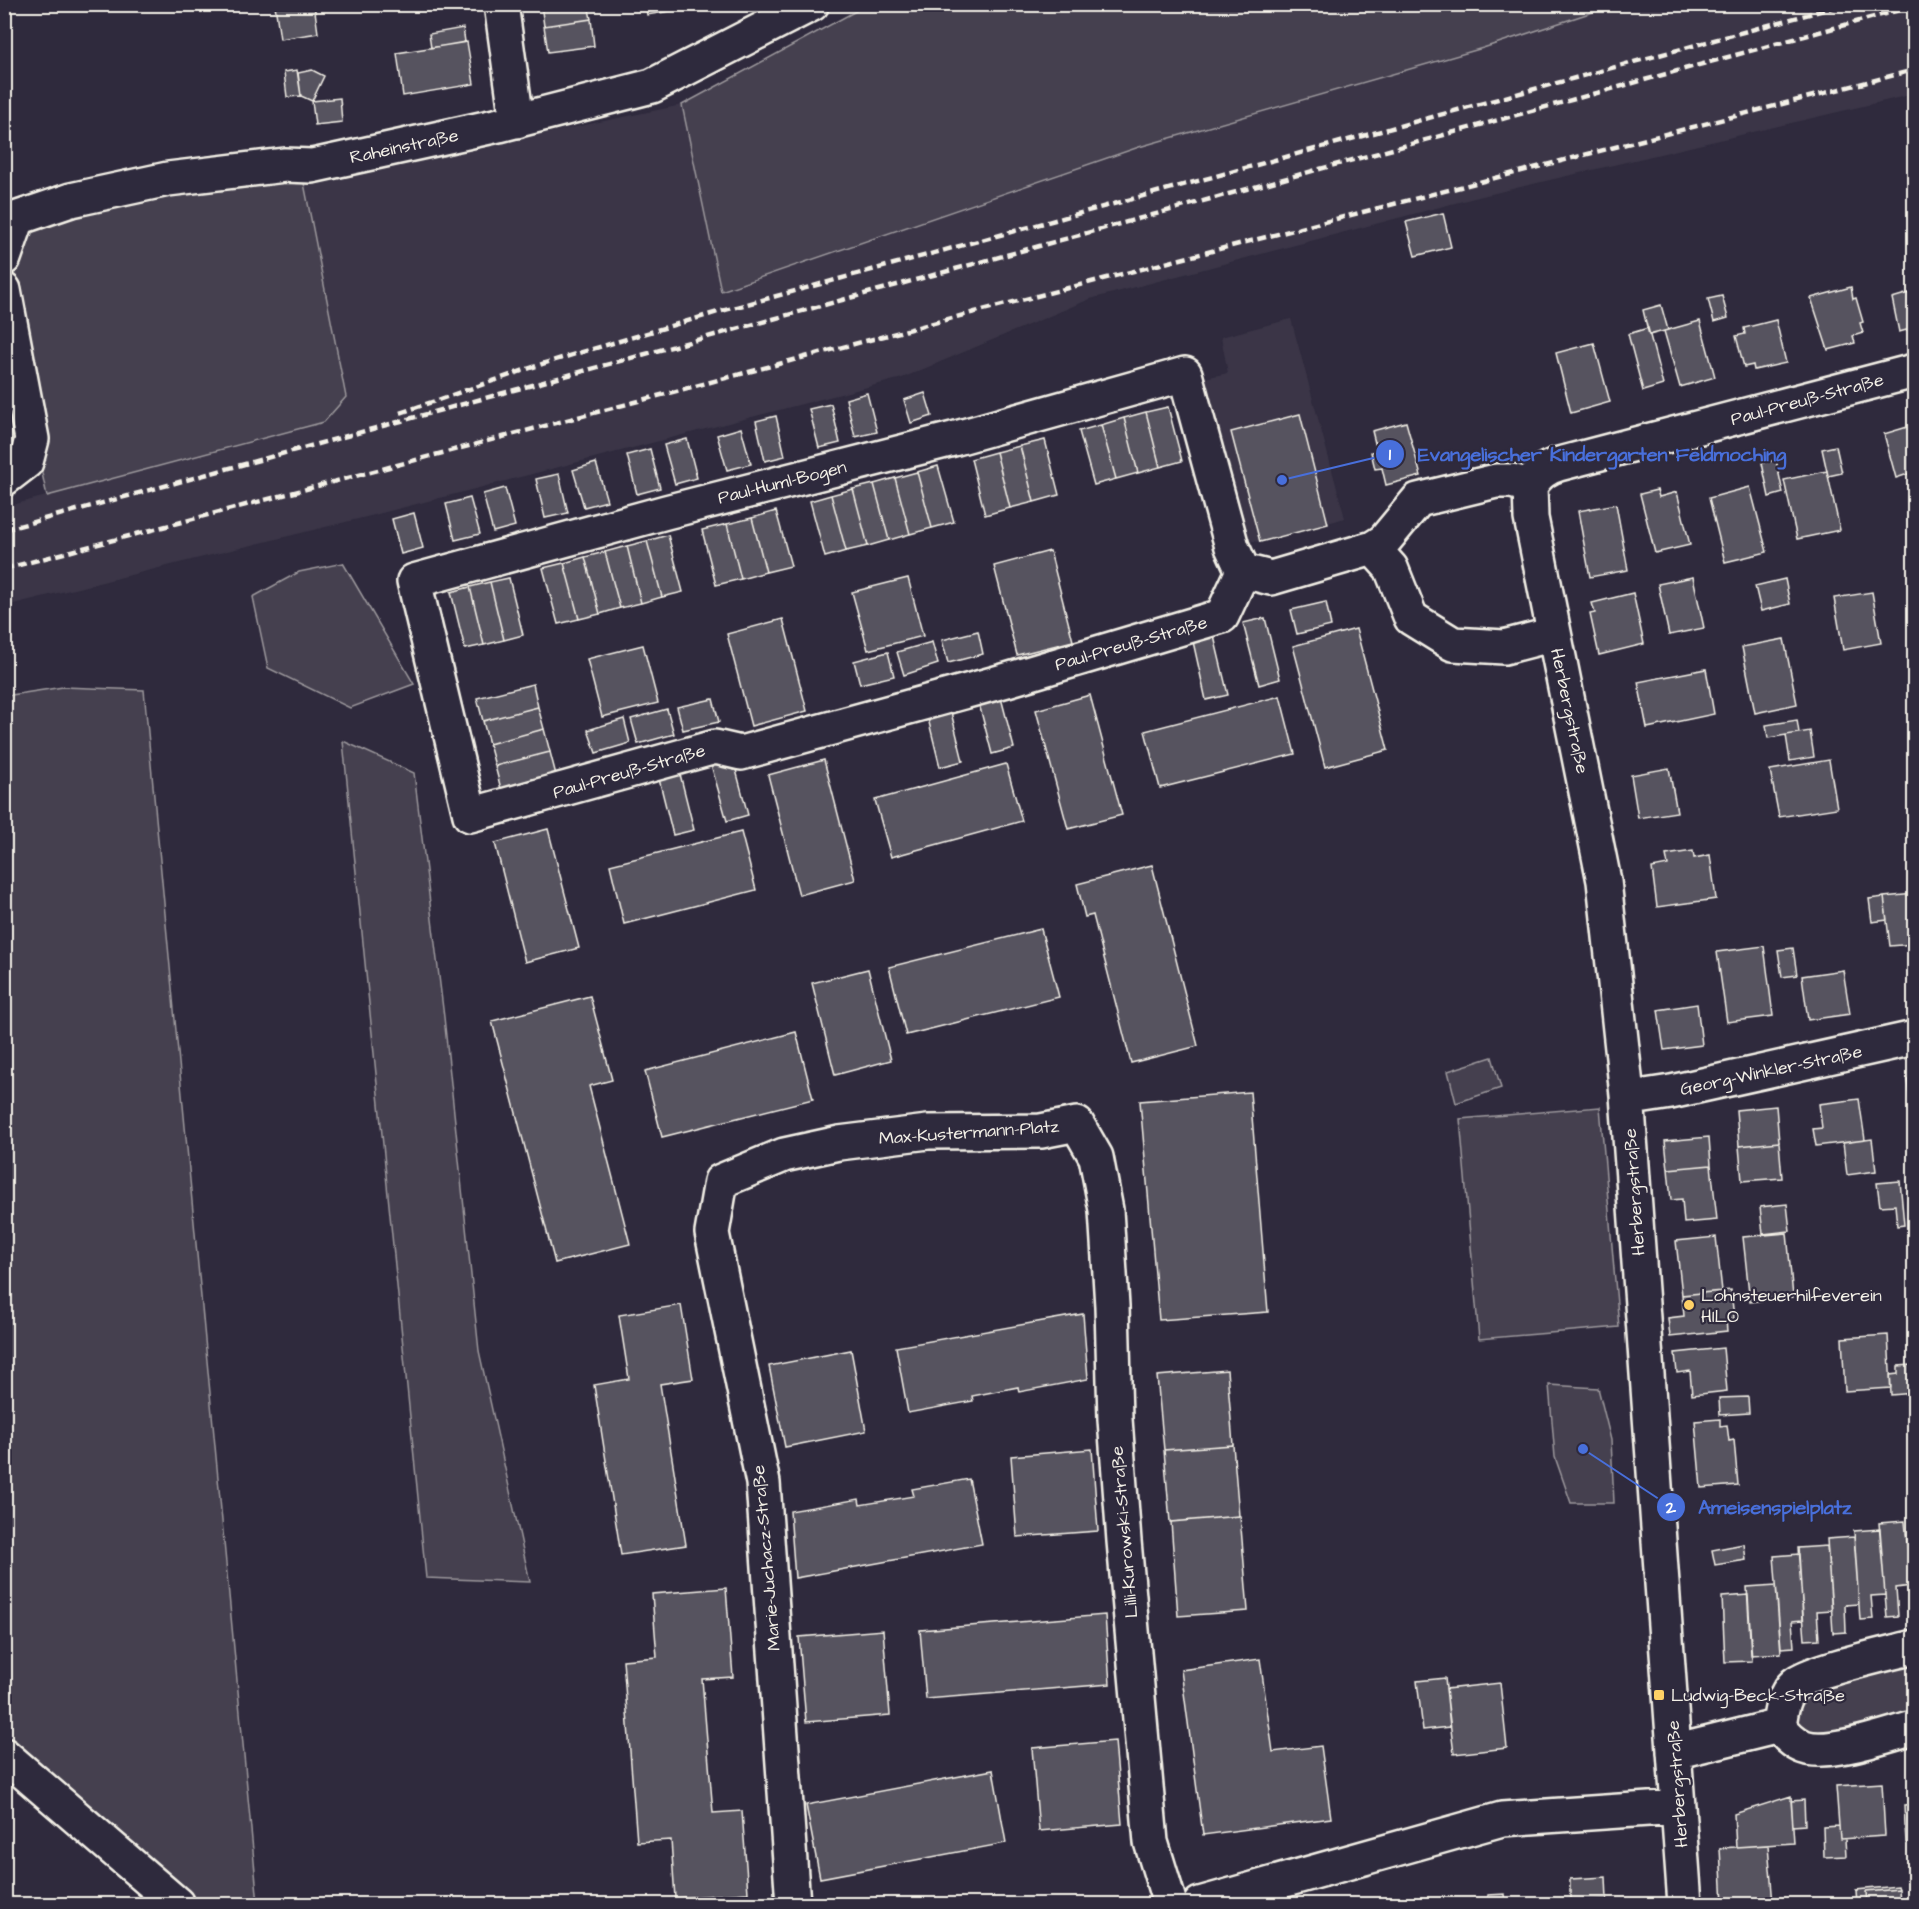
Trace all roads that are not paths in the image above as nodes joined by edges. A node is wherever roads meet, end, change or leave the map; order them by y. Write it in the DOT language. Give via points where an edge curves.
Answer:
graph roads {
  1 [pos="501,4"];
  2 [pos="813,4"];
  3 [pos="517,121"];
  4 [pos="11,219"];
  5 [pos="4,258"];
  6 [pos="4,290"];
  7 [pos="1914,371"];
  8 [pos="4,479"];
  9 [pos="1530,486"];
  10 [pos="1373,548"];
  11 [pos="1243,570"];
  12 [pos="1554,634"];
  13 [pos="470,815"];
  14 [pos="1914,1038"];
  15 [pos="1627,1095"];
  16 [pos="1096,1157"];
  17 [pos="721,1181"];
  18 [pos="1914,1647"];
  19 [pos="1779,1726"];
  20 [pos="1914,1728"];
  21 [pos="1674,1752"];
  22 [pos="4,1755"];
  23 [pos="1678,1807"];
  24 [pos="177,1905"];
  25 [pos="793,1905"];
  26 [pos="1170,1905"];
  27 [pos="1200,1905"];
  28 [pos="1685,1905"];
  1 -- 3 [label="street"];
  2 -- 3 [label="street, Raheinstraße" via="652,86"];
  3 -- 4 [label="street, Raheinstraße" via="312,166 285,165 168,179 71,200"];
  4 -- 5 [label="street, Raheinstraße"];
  6 -- 8 [label="street" via="32,439 26,462"];
  7 -- 9 [label="street, Paul-Preuß-Straße" via="1548,467 1537,474"];
  9 -- 10 [label="street" via="1496,481 1418,500 1384,541"];
  9 -- 12 [label="street, Herbergstraße" via="1531,518"];
  10 -- 11 [label="street" via="1270,578"];
  10 -- 12 [label="street" via="1391,568 1411,618 1453,644 1504,647"];
  11 -- 13 [label="street, Paul-Preuß-Straße" via="1222,616 741,753 715,747"];
  11 -- 13 [label="street, Paul-Huml-Bogen" via="1232,547 1185,374 414,581"];
  12 -- 15 [label="street, Herbergstraße" via="1604,881"];
  14 -- 15 [label="street, Georg-Winkler-Straße" via="1671,1092"];
  15 -- 21 [label="street, Herbergstraße"];
  16 -- 17 [label="street, Max-Kustermann-Platz" via="1077,1124 1041,1131 928,1132 839,1143 784,1155"];
  16 -- 26 [label="street, Lilli-Kurowski-Straße" via="1106,1210 1115,1419 1151,1842"];
  17 -- 25 [label="street, Marie-Juchacz-Straße" via="712,1233 763,1483"];
  18 -- 19 [label="street" via="1797,1682 1781,1706"];
  19 -- 20 [label="street" via="1803,1747 1820,1750"];
  19 -- 21 [label="street"];
  21 -- 23 [label="street, Herbergstraße"];
  22 -- 24 [label="street"];
  23 -- 27 [label="street" via="1502,1819"];
  23 -- 28 [label="street, Herbergstraße"];
}
